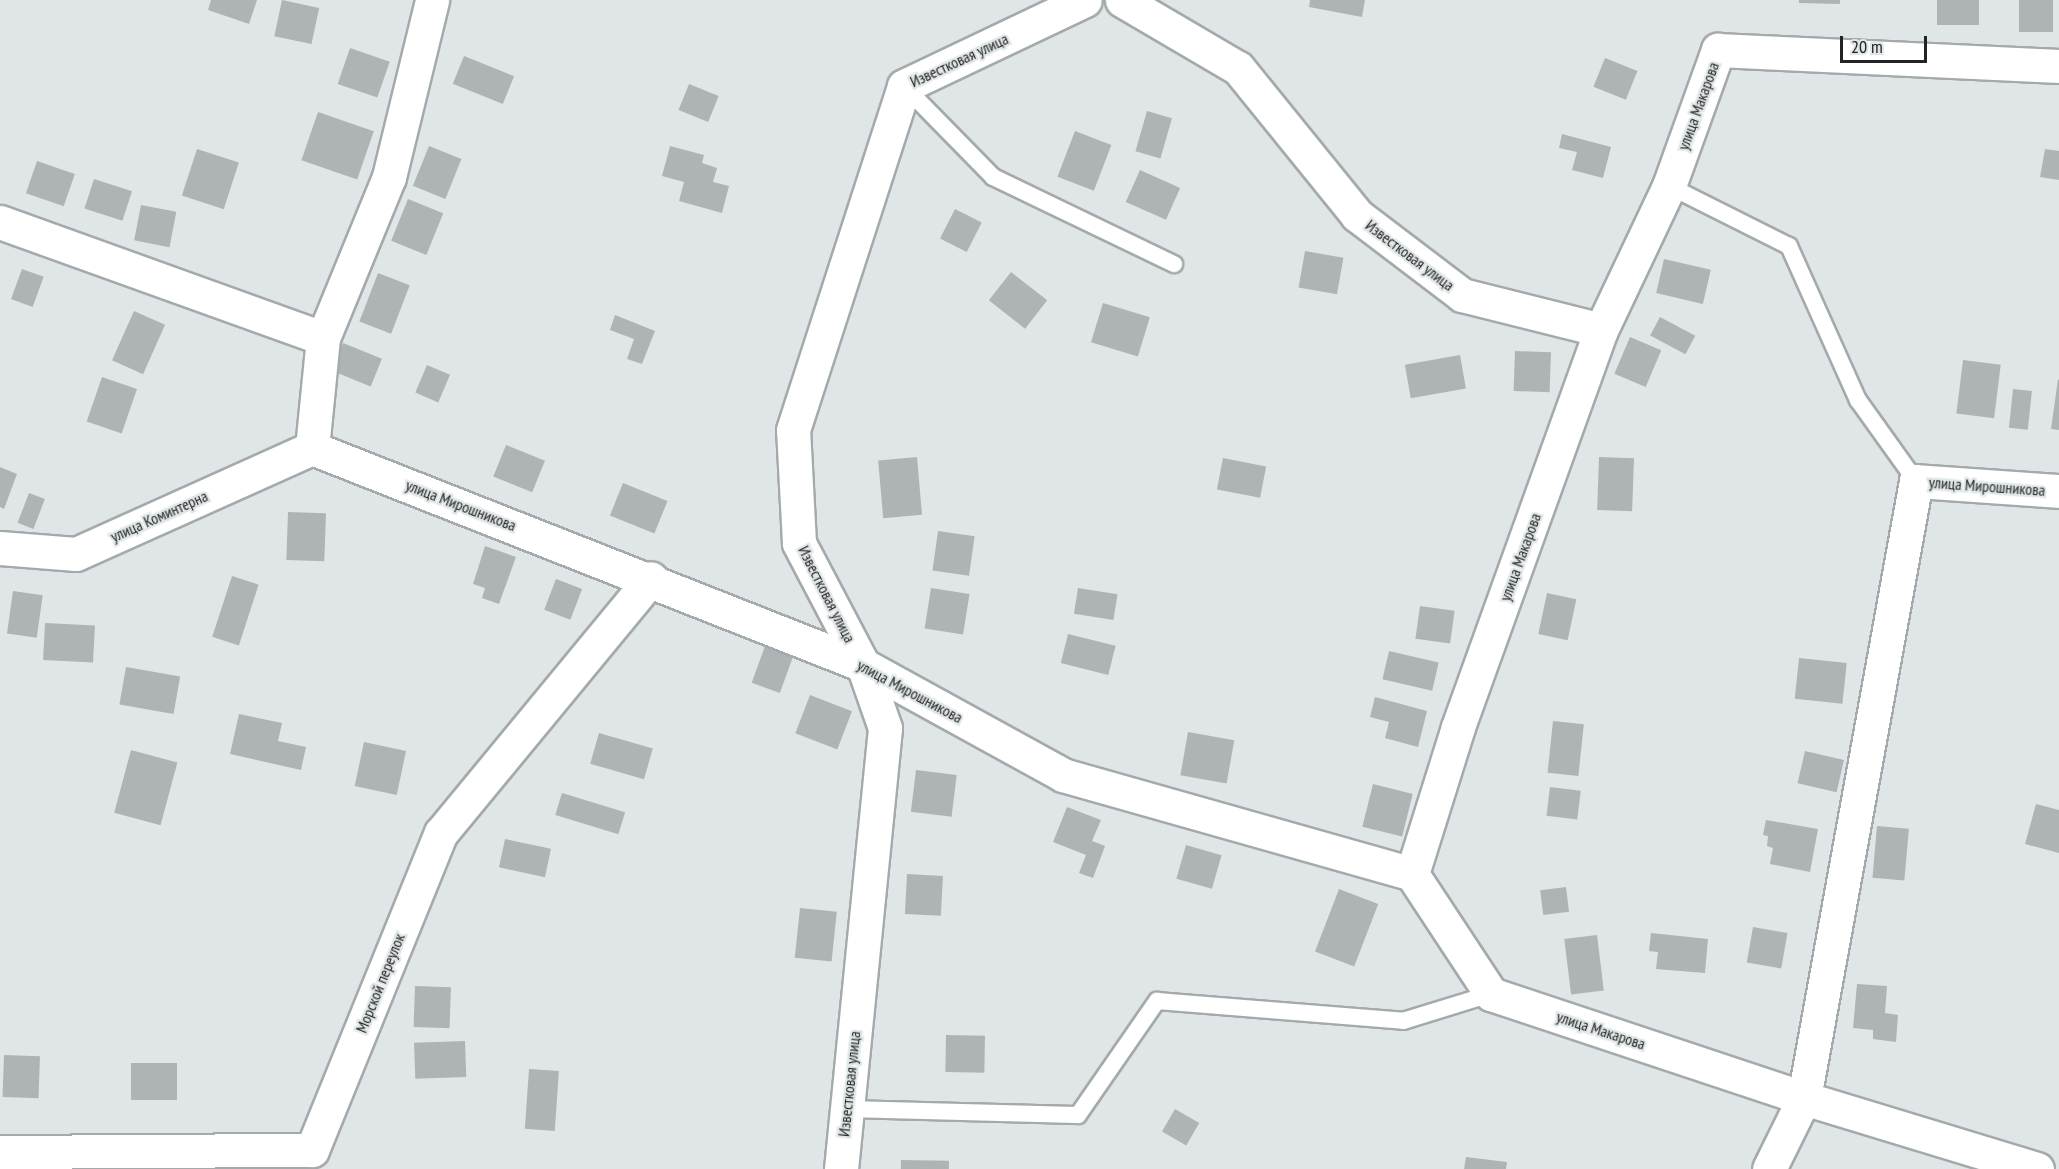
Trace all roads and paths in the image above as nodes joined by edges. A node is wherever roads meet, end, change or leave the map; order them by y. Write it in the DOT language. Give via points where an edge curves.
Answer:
graph roads {
  1 [pos="1085,0"];
  2 [pos="1122,0"];
  3 [pos="428,1"];
  4 [pos="2059,66"];
  5 [pos="904,86"];
  6 [pos="1669,186"];
  7 [pos="0,222"];
  8 [pos="1174,264"];
  9 [pos="1601,330"];
  10 [pos="323,338"];
  11 [pos="312,448"];
  12 [pos="1916,481"];
  13 [pos="2059,491"];
  14 [pos="0,548"];
  15 [pos="651,578"];
  16 [pos="863,665"];
  17 [pos="1412,874"];
  18 [pos="1491,994"];
  19 [pos="1804,1098"];
  20 [pos="846,1109"];
  21 [pos="0,1152"];
  22 [pos="2059,1157"];
  23 [pos="841,1169"];
  24 [pos="1768,1169"];
  25 [pos="2037,1169"];
  26 [pos="2043,1169"];
  1 -- 5 [label="street, Известковая улица"];
  2 -- 9 [label="street, Известковая улица" via="1238,68 1357,214 1462,295"];
  3 -- 10 [label="street" via="389,177"];
  4 -- 6 [label="street, улица Макарова" via="1718,50"];
  5 -- 8 [label="lane" via="993,177"];
  5 -- 16 [label="street, Известковая улица" via="793,430 799,543"];
  6 -- 9 [label="street, улица Макарова"];
  6 -- 12 [label="lane" via="1789,246 1858,400"];
  7 -- 10 [label="street"];
  9 -- 17 [label="street, улица Макарова" via="1458,727"];
  10 -- 11 [label="street"];
  11 -- 14 [label="street, улица Коминтерна" via="76,554"];
  11 -- 15 [label="street, улица Мирошникова"];
  12 -- 13 [label="street, улица Мирошникова"];
  12 -- 19 [label="street"];
  15 -- 16 [label="street, улица Мирошникова"];
  15 -- 21 [label="street, Морской переулок" via="441,833 312,1150"];
  16 -- 17 [label="street, улица Мирошникова" via="1063,775"];
  16 -- 20 [label="street, Известковая улица" via="885,728"];
  17 -- 18 [label="street"];
  18 -- 19 [label="street, улица Макарова"];
  18 -- 20 [label="lane" via="1402,1021 1156,1001 1078,1115"];
  19 -- 24 [label="street"];
  19 -- 25 [label="street, улица Макарова"];
  20 -- 23 [label="street, Известковая улица"];
  22 -- 26 [label="street"];
}
